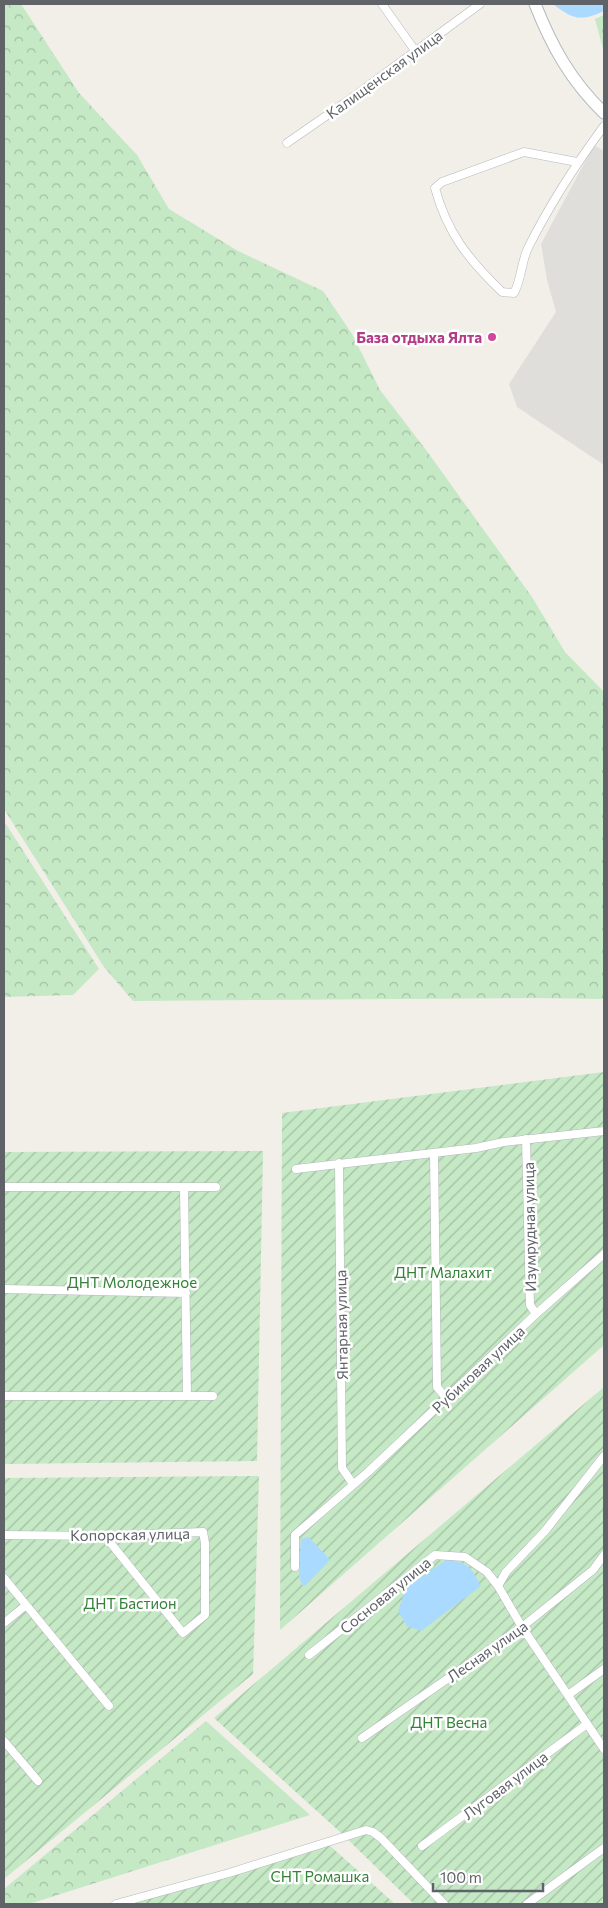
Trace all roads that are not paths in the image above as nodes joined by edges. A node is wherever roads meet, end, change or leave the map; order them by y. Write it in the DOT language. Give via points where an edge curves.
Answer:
graph roads {
  1 [pos="382,4"];
  2 [pos="480,4"];
  3 [pos="535,4"];
  4 [pos="416,52"];
  5 [pos="604,114"];
  6 [pos="604,126"];
  7 [pos="287,143"];
  8 [pos="577,162"];
  9 [pos="604,1130"];
  10 [pos="526,1139"];
  11 [pos="434,1153"];
  12 [pos="339,1163"];
  13 [pos="296,1169"];
  14 [pos="4,1187"];
  15 [pos="184,1187"];
  16 [pos="216,1187"];
  17 [pos="604,1254"];
  18 [pos="4,1289"];
  19 [pos="186,1293"];
  20 [pos="536,1314"];
  21 [pos="4,1396"];
  22 [pos="187,1396"];
  23 [pos="212,1396"];
  24 [pos="446,1398"];
  25 [pos="604,1456"];
  26 [pos="353,1484"];
  27 [pos="4,1534"];
  28 [pos="105,1536"];
  29 [pos="604,1555"];
  30 [pos="295,1567"];
  31 [pos="4,1578"];
  32 [pos="498,1586"];
  33 [pos="25,1606"];
  34 [pos="4,1623"];
  35 [pos="522,1627"];
  36 [pos="309,1655"];
  37 [pos="604,1669"];
  38 [pos="568,1695"];
  39 [pos="109,1706"];
  40 [pos="587,1724"];
  41 [pos="362,1738"];
  42 [pos="4,1741"];
  43 [pos="604,1748"];
  44 [pos="38,1781"];
  45 [pos="422,1846"];
  46 [pos="604,1848"];
  47 [pos="116,1904"];
  48 [pos="444,1904"];
  49 [pos="527,1904"];
  1 -- 4 [label="street"];
  2 -- 4 [label="street, Калищенская улица"];
  3 -- 5 [label="main road" via="570,75"];
  4 -- 7 [label="street, Калищенская улица"];
  6 -- 8 [label="street"];
  8 -- 8 [label="street" via="527,250 514,293 502,292 457,242 440,207 435,188 442,182 524,152"];
  9 -- 10 [label="street"];
  10 -- 11 [label="street"];
  10 -- 20 [label="street, Изумрудная улица" via="530,1305"];
  11 -- 12 [label="street"];
  11 -- 24 [label="street" via="438,1387"];
  12 -- 13 [label="street"];
  12 -- 26 [label="street, Янтарная улица" via="342,1468"];
  14 -- 15 [label="street"];
  15 -- 16 [label="street"];
  15 -- 19 [label="street"];
  17 -- 20 [label="street, Рубиновая улица"];
  18 -- 19 [label="street"];
  19 -- 22 [label="street"];
  20 -- 24 [label="street, Рубиновая улица"];
  21 -- 22 [label="street"];
  22 -- 23 [label="street"];
  24 -- 26 [label="street, Рубиновая улица"];
  25 -- 32 [label="street" via="545,1531 506,1572"];
  26 -- 30 [label="street, Рубиновая улица" via="295,1535"];
  27 -- 28 [label="street, Копорская улица"];
  28 -- 28 [label="street, Копорская улица" via="202,1532 205,1543 205,1615 182,1633"];
  29 -- 35 [label="street, Лесная улица" via="593,1570"];
  31 -- 33 [label="street"];
  32 -- 35 [label="street, Сосновая улица"];
  32 -- 36 [label="street, Сосновая улица" via="487,1572 465,1557 435,1555"];
  33 -- 34 [label="street"];
  33 -- 39 [label="street"];
  35 -- 38 [label="street, Сосновая улица"];
  35 -- 41 [label="street, Лесная улица"];
  37 -- 38 [label="street"];
  38 -- 40 [label="street, Сосновая улица"];
  40 -- 43 [label="street, Сосновая улица"];
  40 -- 45 [label="street, Луговая улица"];
  42 -- 44 [label="street"];
  46 -- 49 [label="street"];
  47 -- 48 [label="street" via="366,1830 381,1838"];
}
